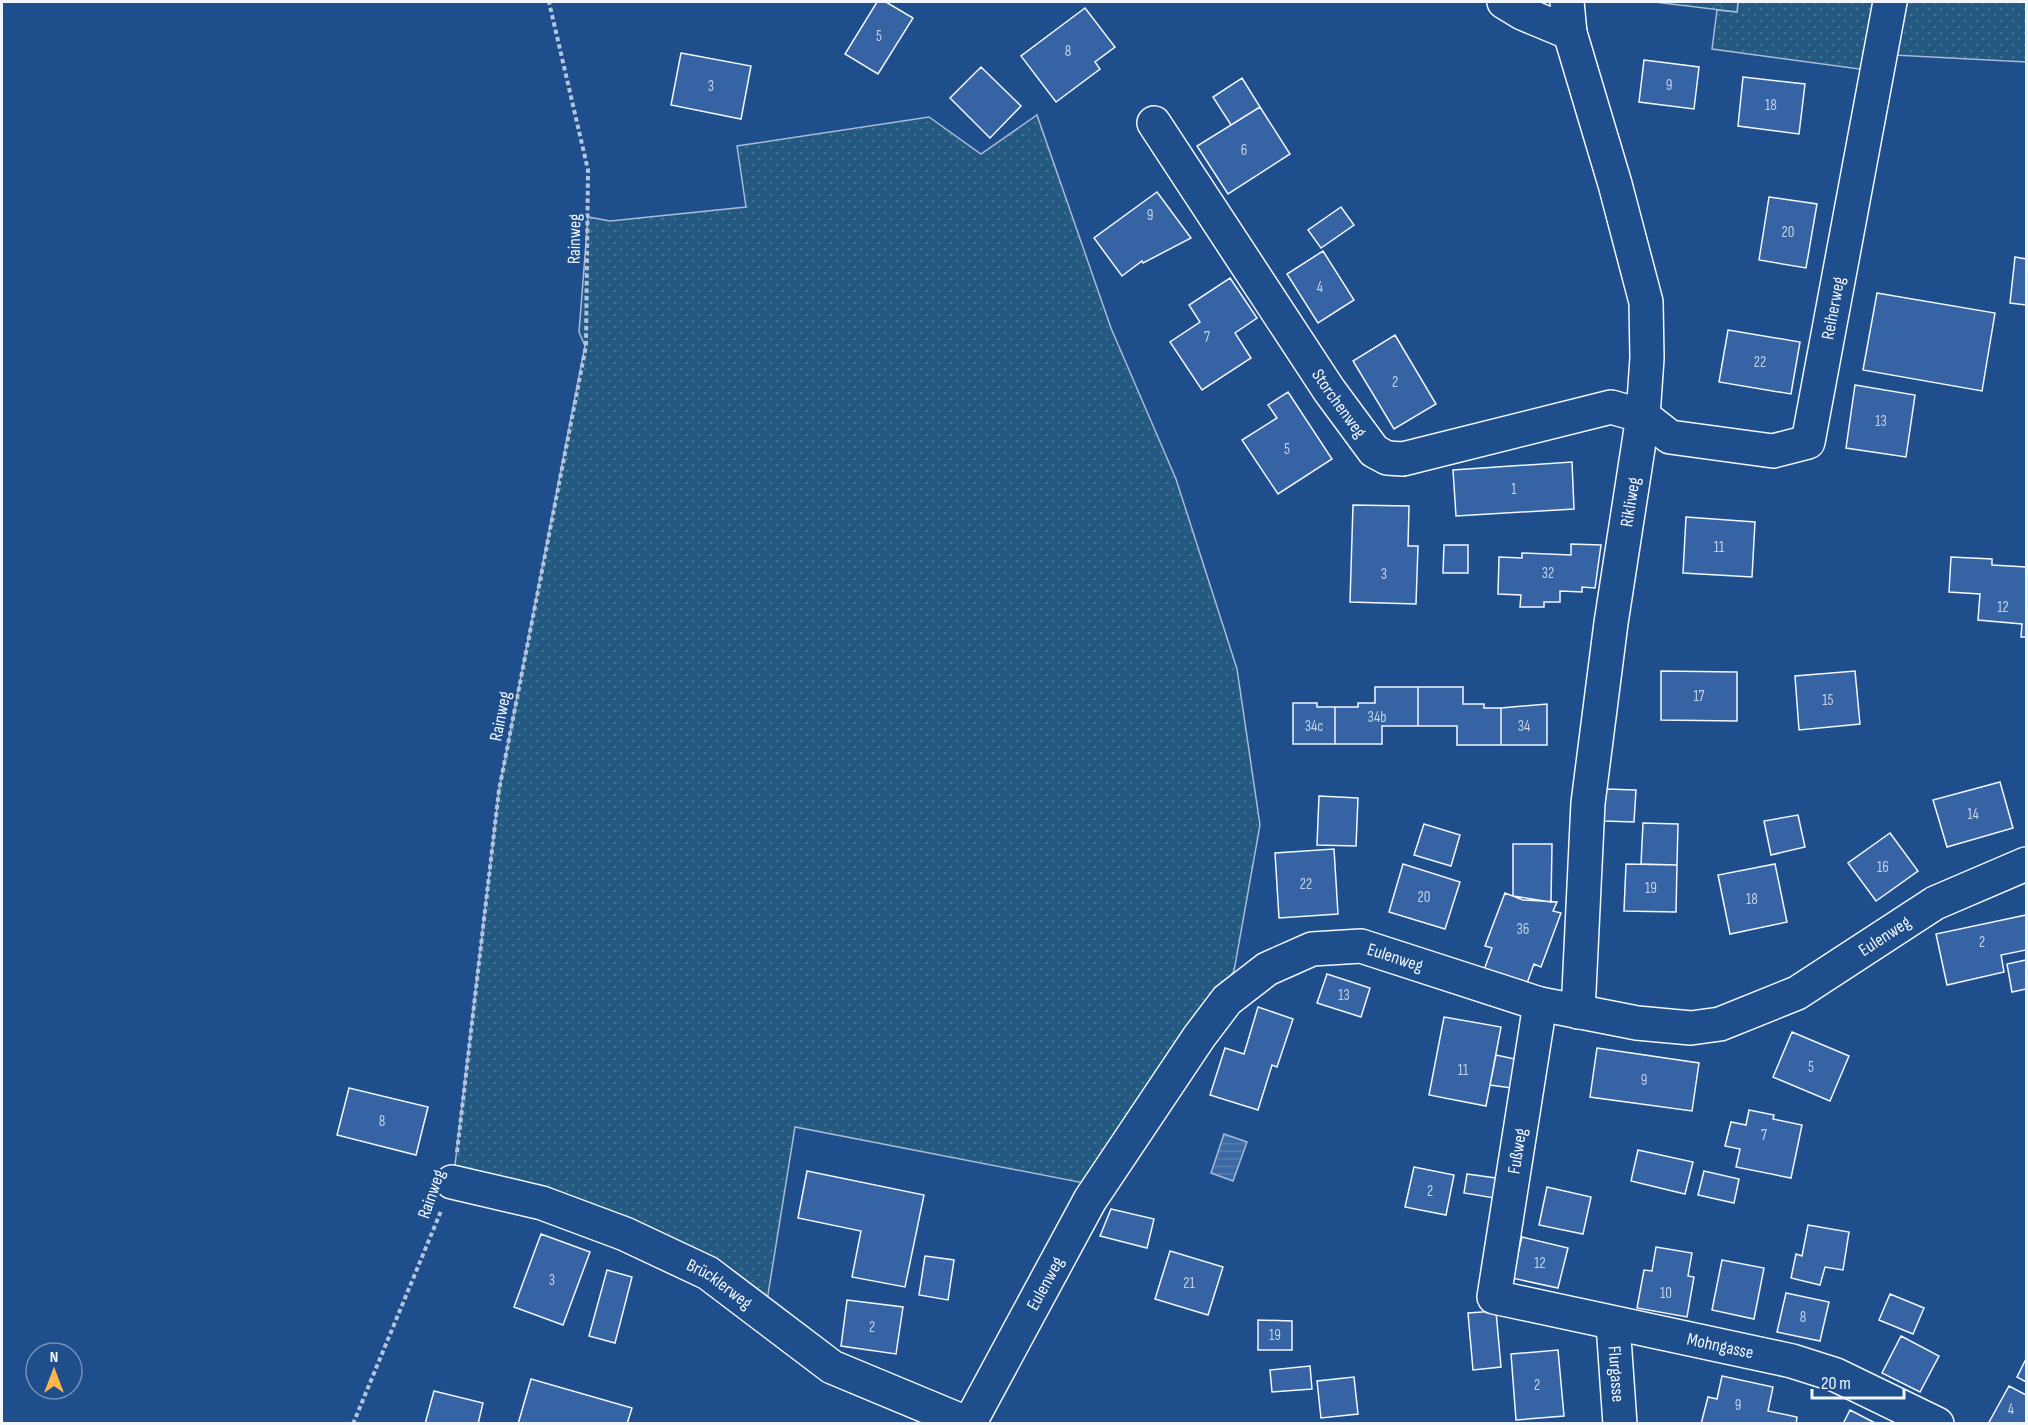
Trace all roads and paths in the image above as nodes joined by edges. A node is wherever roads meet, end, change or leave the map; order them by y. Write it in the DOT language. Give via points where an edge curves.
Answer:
graph roads {
  1 [pos="549,2"];
  2 [pos="1504,2"];
  3 [pos="1890,2"];
  4 [pos="1569,17"];
  5 [pos="1154,123"];
  6 [pos="1643,416"];
  7 [pos="2026,864"];
  8 [pos="1540,1004"];
  9 [pos="1578,1012"];
  10 [pos="453,1182"];
  11 [pos="1494,1297"];
  12 [pos="1613,1324"];
  13 [pos="353,1424"];
  14 [pos="969,1424"];
  15 [pos="1620,1424"];
  16 [pos="1937,1424"];
  1 -- 10 [label="path, Rainweg" via="588,170 585,346 499,790"];
  2 -- 4 [label="street" via="1522,13"];
  3 -- 6 [label="street, Reiherweg" via="1808,441 1773,451 1670,437"];
  4 -- 6 [label="street, Rikliweg" via="1646,302"];
  5 -- 6 [label="street, Storchenweg" via="1329,390 1374,451 1402,459 1611,407"];
  6 -- 9 [label="street, Rikliweg" via="1588,802"];
  7 -- 9 [label="street, Eulenweg" via="1935,903 1797,993 1720,1024 1674,1027"];
  8 -- 9 [label="street, Eulenweg"];
  8 -- 11 [label="street, Fußweg"];
  8 -- 14 [label="street, Eulenweg" via="1361,946 1312,949 1267,969 1227,1000 1090,1200"];
  10 -- 13 [label="path, Rainweg"];
  10 -- 14 [label="street, Brücklerweg" via="542,1203 625,1234 708,1273 832,1367"];
  11 -- 12 [label="street, Mohngasse"];
  12 -- 15 [label="street, Flurgasse"];
  12 -- 16 [label="street, Mohngasse" via="1792,1361 1836,1375"];
}
